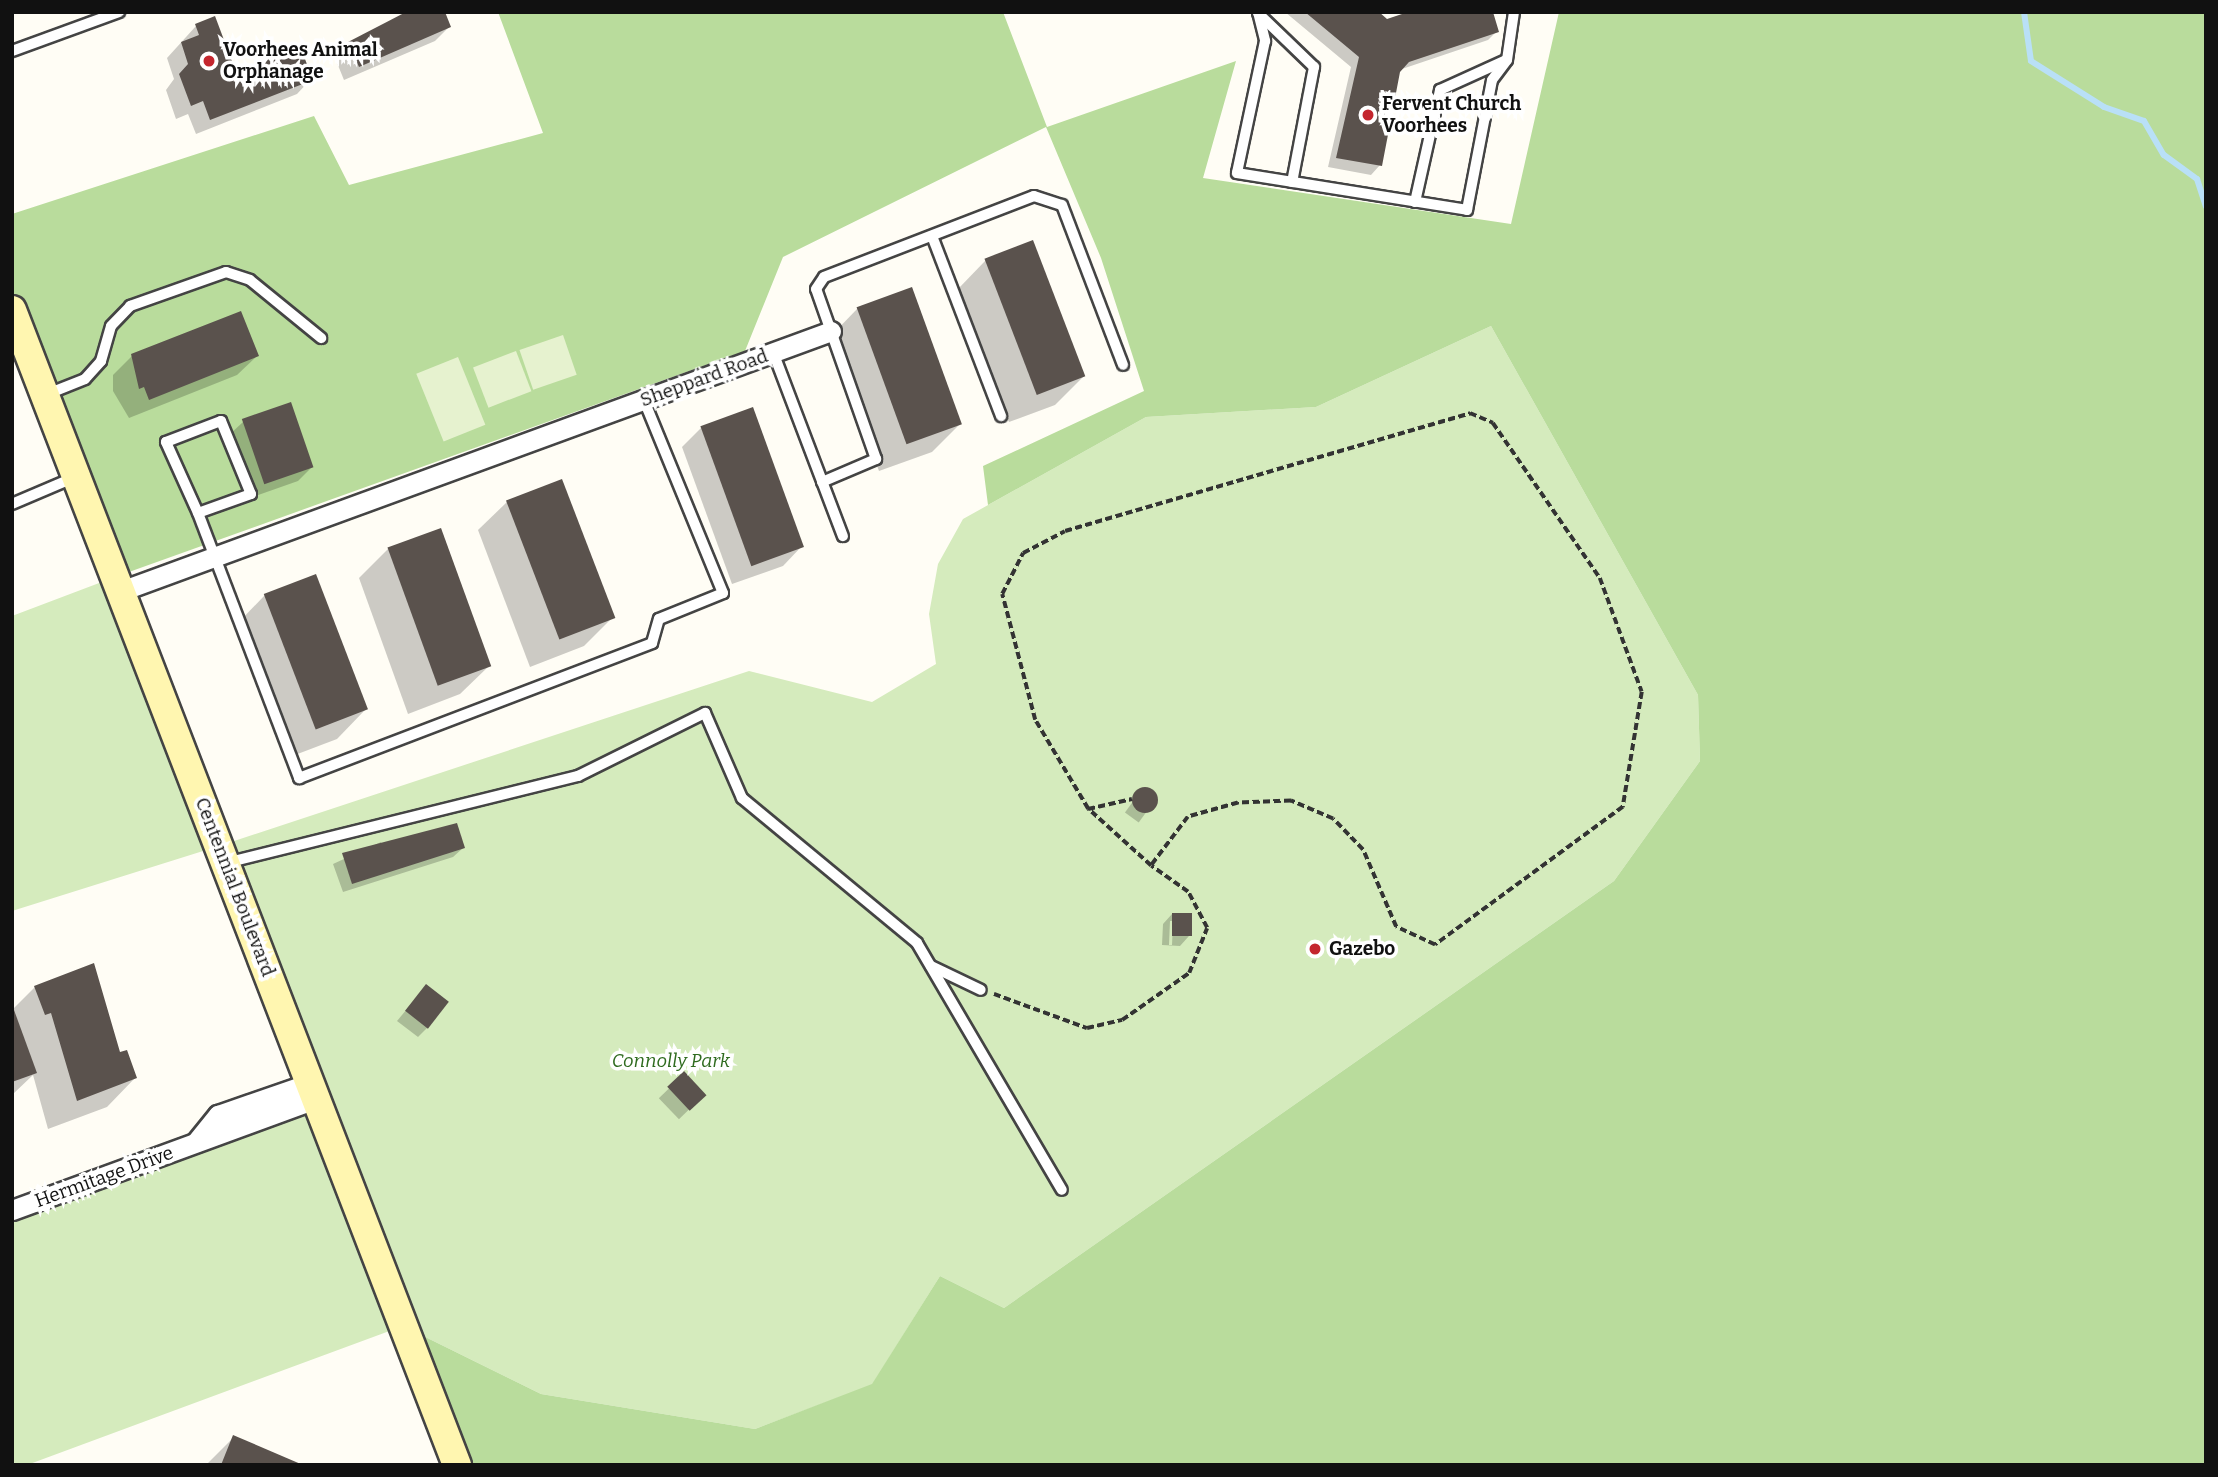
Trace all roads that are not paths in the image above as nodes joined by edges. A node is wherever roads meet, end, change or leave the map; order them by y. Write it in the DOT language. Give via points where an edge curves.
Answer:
graph roads {
  1 [pos="119,12"];
  2 [pos="1514,12"];
  3 [pos="1258,13"];
  4 [pos="12,51"];
  5 [pos="1507,60"];
  6 [pos="1292,182"];
  7 [pos="1415,202"];
  8 [pos="932,236"];
  9 [pos="12,310"];
  10 [pos="831,331"];
  11 [pos="321,338"];
  12 [pos="773,352"];
  13 [pos="1123,365"];
  14 [pos="45,395"];
  15 [pos="644,400"];
  16 [pos="1001,416"];
  17 [pos="76,476"];
  18 [pos="822,482"];
  19 [pos="12,505"];
  20 [pos="198,513"];
  21 [pos="843,536"];
  22 [pos="215,559"];
  23 [pos="121,592"];
  24 [pos="226,863"];
  25 [pos="931,966"];
  26 [pos="981,990"];
  27 [pos="313,1091"];
  28 [pos="1062,1190"];
  29 [pos="14,1204"];
  30 [pos="457,1465"];
  1 -- 4 [label="lane"];
  2 -- 5 [label="lane"];
  3 -- 6 [label="lane" via="1314,67"];
  3 -- 6 [label="lane" via="1265,41 1237,173"];
  5 -- 7 [label="lane" via="1440,90"];
  5 -- 7 [label="lane" via="1492,80 1467,210"];
  6 -- 7 [label="lane"];
  8 -- 10 [label="lane" via="824,277 816,289"];
  8 -- 13 [label="lane" via="1034,196 1062,205"];
  8 -- 16 [label="lane"];
  9 -- 14 [label="main road, Centennial Boulevard"];
  10 -- 12 [label="street, Sheppard Road"];
  10 -- 18 [label="lane" via="876,459"];
  11 -- 14 [label="lane" via="250,280 226,272 130,306 111,327 101,361 85,379"];
  12 -- 15 [label="street, Sheppard Road"];
  12 -- 18 [label="lane"];
  14 -- 17 [label="main road, Centennial Boulevard"];
  15 -- 22 [label="street, Sheppard Road"];
  15 -- 22 [label="lane" via="723,593 659,619 652,643 299,778"];
  17 -- 19 [label="lane"];
  17 -- 23 [label="main road, Centennial Boulevard"];
  18 -- 21 [label="lane"];
  20 -- 20 [label="lane" via="251,494 221,421 166,442"];
  20 -- 22 [label="lane"];
  22 -- 23 [label="street, Sheppard Road"];
  23 -- 24 [label="main road, Centennial Boulevard"];
  24 -- 25 [label="lane" via="578,776 705,713 742,798 917,943"];
  24 -- 27 [label="main road, Centennial Boulevard"];
  25 -- 26 [label="lane"];
  25 -- 28 [label="lane"];
  27 -- 29 [label="street, Hermitage Drive" via="218,1115 195,1143"];
  27 -- 30 [label="main road, Centennial Boulevard"];
}
